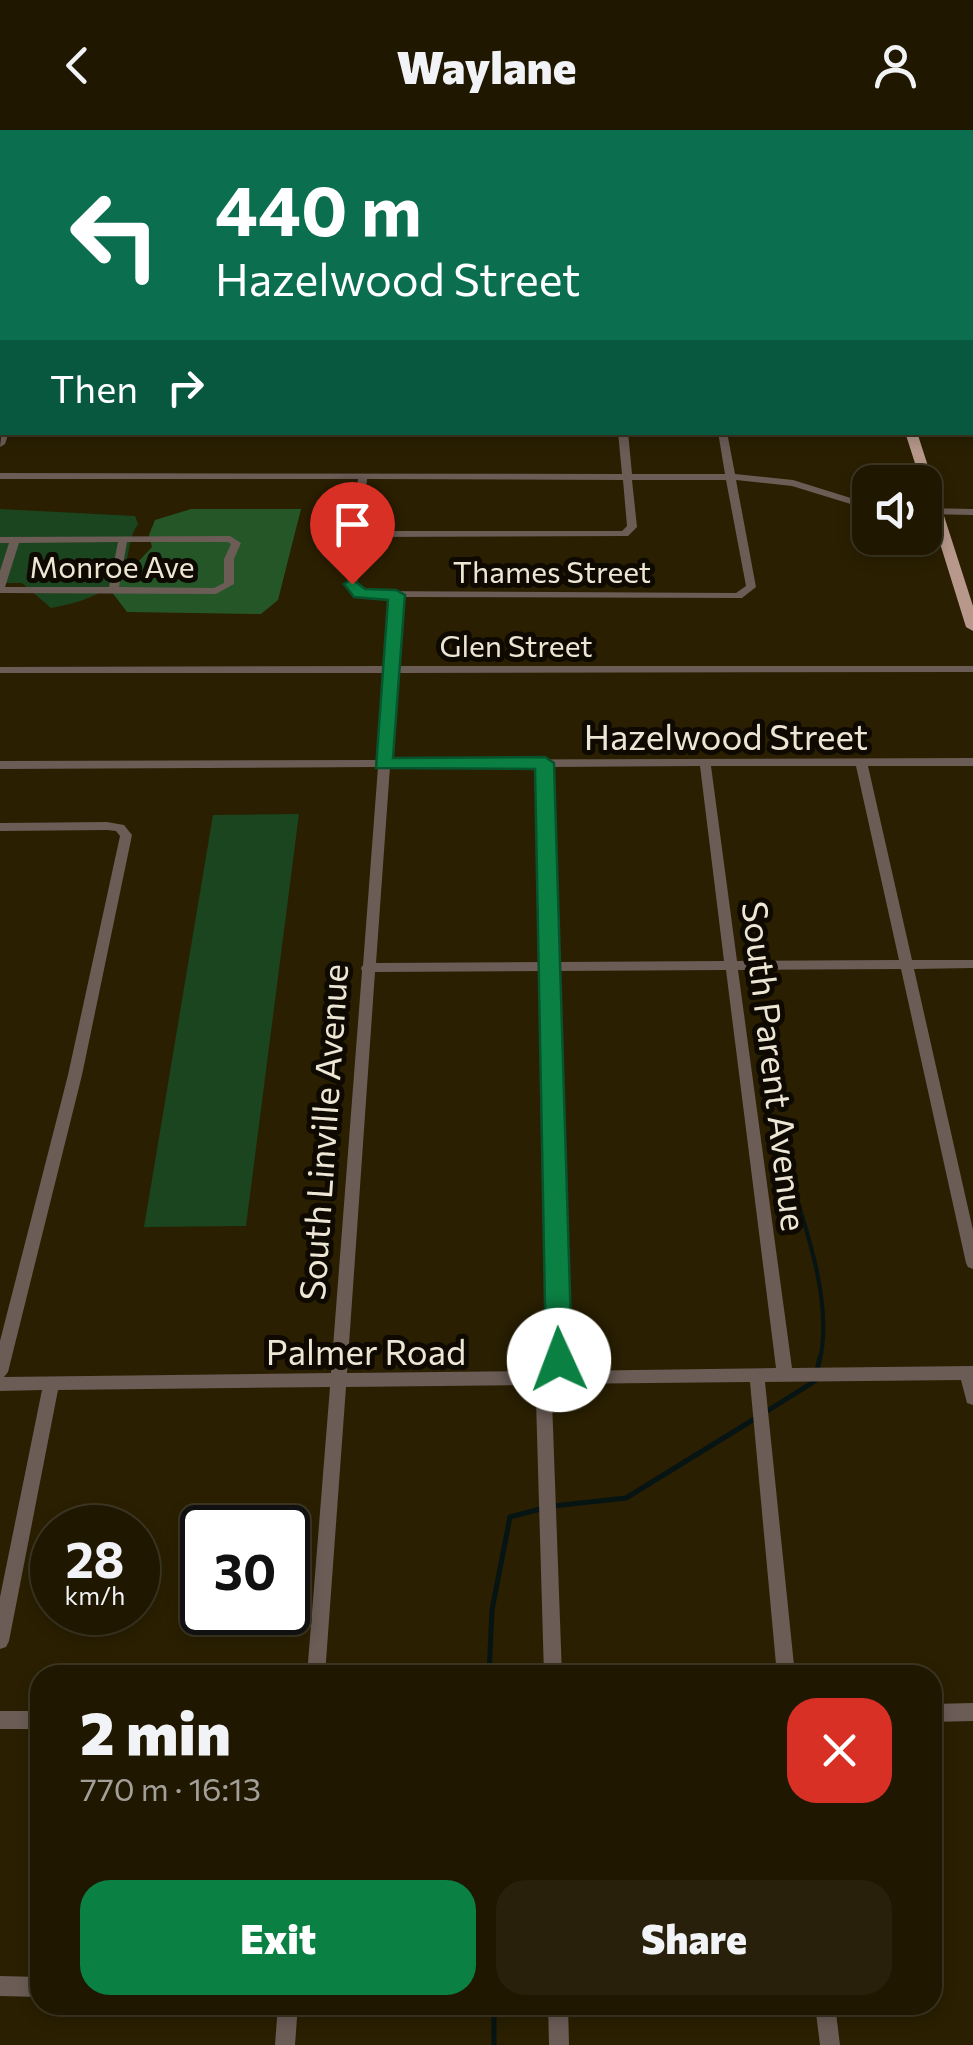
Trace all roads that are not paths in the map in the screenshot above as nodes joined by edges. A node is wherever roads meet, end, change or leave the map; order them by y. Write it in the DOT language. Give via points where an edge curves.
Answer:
graph roads {
  1 [pos="623,435"];
  2 [pos="723,435"];
  3 [pos="912,435"];
  4 [pos="919,465"];
  5 [pos="0,476"];
  6 [pos="363,476"];
  7 [pos="627,477"];
  8 [pos="730,478"];
  9 [pos="852,501"];
  10 [pos="942,511"];
  11 [pos="973,512"];
  12 [pos="358,534"];
  13 [pos="942,535"];
  14 [pos="0,540"];
  15 [pos="15,540"];
  16 [pos="124,540"];
  17 [pos="966,586"];
  18 [pos="0,588"];
  19 [pos="114,589"];
  20 [pos="396,595"];
  21 [pos="973,627"];
  22 [pos="973,669"];
  23 [pos="0,670"];
  24 [pos="390,670"];
  25 [pos="862,762"];
  26 [pos="973,762"];
  27 [pos="545,763"];
  28 [pos="705,763"];
  29 [pos="383,764"];
  30 [pos="0,765"];
  31 [pos="0,827"];
  32 [pos="906,964"];
  33 [pos="973,964"];
  34 [pos="731,965"];
  35 [pos="546,966"];
  36 [pos="367,968"];
  37 [pos="973,1263"];
  38 [pos="0,1372"];
  39 [pos="971,1374"];
  40 [pos="757,1376"];
  41 [pos="784,1376"];
  42 [pos="549,1378"];
  43 [pos="337,1380"];
  44 [pos="50,1383"];
  45 [pos="0,1384"];
  46 [pos="973,1398"];
  47 [pos="0,1640"];
  48 [pos="317,1665"];
  49 [pos="553,1665"];
  50 [pos="785,1665"];
  51 [pos="942,1712"];
  52 [pos="973,1712"];
  53 [pos="0,1720"];
  54 [pos="30,1720"];
  55 [pos="0,1986"];
  56 [pos="30,1986"];
  57 [pos="287,2015"];
  58 [pos="558,2015"];
  59 [pos="826,2015"];
  60 [pos="285,2045"];
  61 [pos="559,2045"];
  62 [pos="830,2045"];
  1 -- 7 [label="street"];
  2 -- 8 [label="street"];
  3 -- 4 [label="main road"];
  5 -- 6 [label="street"];
  6 -- 7 [label="street"];
  6 -- 12 [label="street, Thames Street"];
  7 -- 8 [label="street"];
  7 -- 12 [label="street" via="627,533"];
  8 -- 9 [label="street" via="793,483"];
  8 -- 20 [label="street, Thames Street" via="751,586 743,595"];
  10 -- 11 [label="street"];
  12 -- 20 [label="street, Thames Street" via="353,589"];
  13 -- 17 [label="main road"];
  14 -- 15 [label="street"];
  15 -- 16 [label="street"];
  15 -- 18 [label="street"];
  16 -- 19 [label="street"];
  16 -- 19 [label="street, Monroe Ave" via="236,543 224,589"];
  17 -- 21 [label="main road"];
  18 -- 19 [label="street, Monroe Ave"];
  20 -- 24 [label="street, South Linville Avenue"];
  22 -- 24 [label="street, Glen Street"];
  23 -- 24 [label="street, Glen Street"];
  24 -- 29 [label="street, South Linville Avenue"];
  25 -- 26 [label="street, Hazelwood Street"];
  25 -- 28 [label="street, Hazelwood Street"];
  25 -- 32 [label="street"];
  27 -- 28 [label="street, Hazelwood Street"];
  27 -- 29 [label="street, Hazelwood Street"];
  27 -- 35 [label="street"];
  28 -- 34 [label="street, South Parent Avenue"];
  29 -- 30 [label="street, Hazelwood Street"];
  29 -- 36 [label="street, South Linville Avenue"];
  31 -- 38 [label="street" via="107,826 126,835 75,1075"];
  32 -- 33 [label="street"];
  32 -- 34 [label="street"];
  32 -- 37 [label="street"];
  34 -- 35 [label="street"];
  34 -- 41 [label="street, South Parent Avenue"];
  35 -- 36 [label="street"];
  35 -- 42 [label="street" via="559,1366"];
  36 -- 43 [label="street, South Linville Avenue"];
  39 -- 41 [label="street, Palmer Road"];
  39 -- 46 [label="street"];
  40 -- 41 [label="street, Palmer Road"];
  40 -- 42 [label="street, Palmer Road"];
  40 -- 50 [label="street"];
  42 -- 43 [label="street, Palmer Road"];
  42 -- 49 [label="street" via="544,1400"];
  43 -- 44 [label="street, Palmer Road"];
  43 -- 48 [label="street, South Linville Avenue"];
  44 -- 45 [label="street, Palmer Road"];
  44 -- 47 [label="street"];
  51 -- 52 [label="street"];
  53 -- 54 [label="street"];
  55 -- 56 [label="street"];
  57 -- 60 [label="street"];
  58 -- 61 [label="street"];
  59 -- 62 [label="street"];
}
